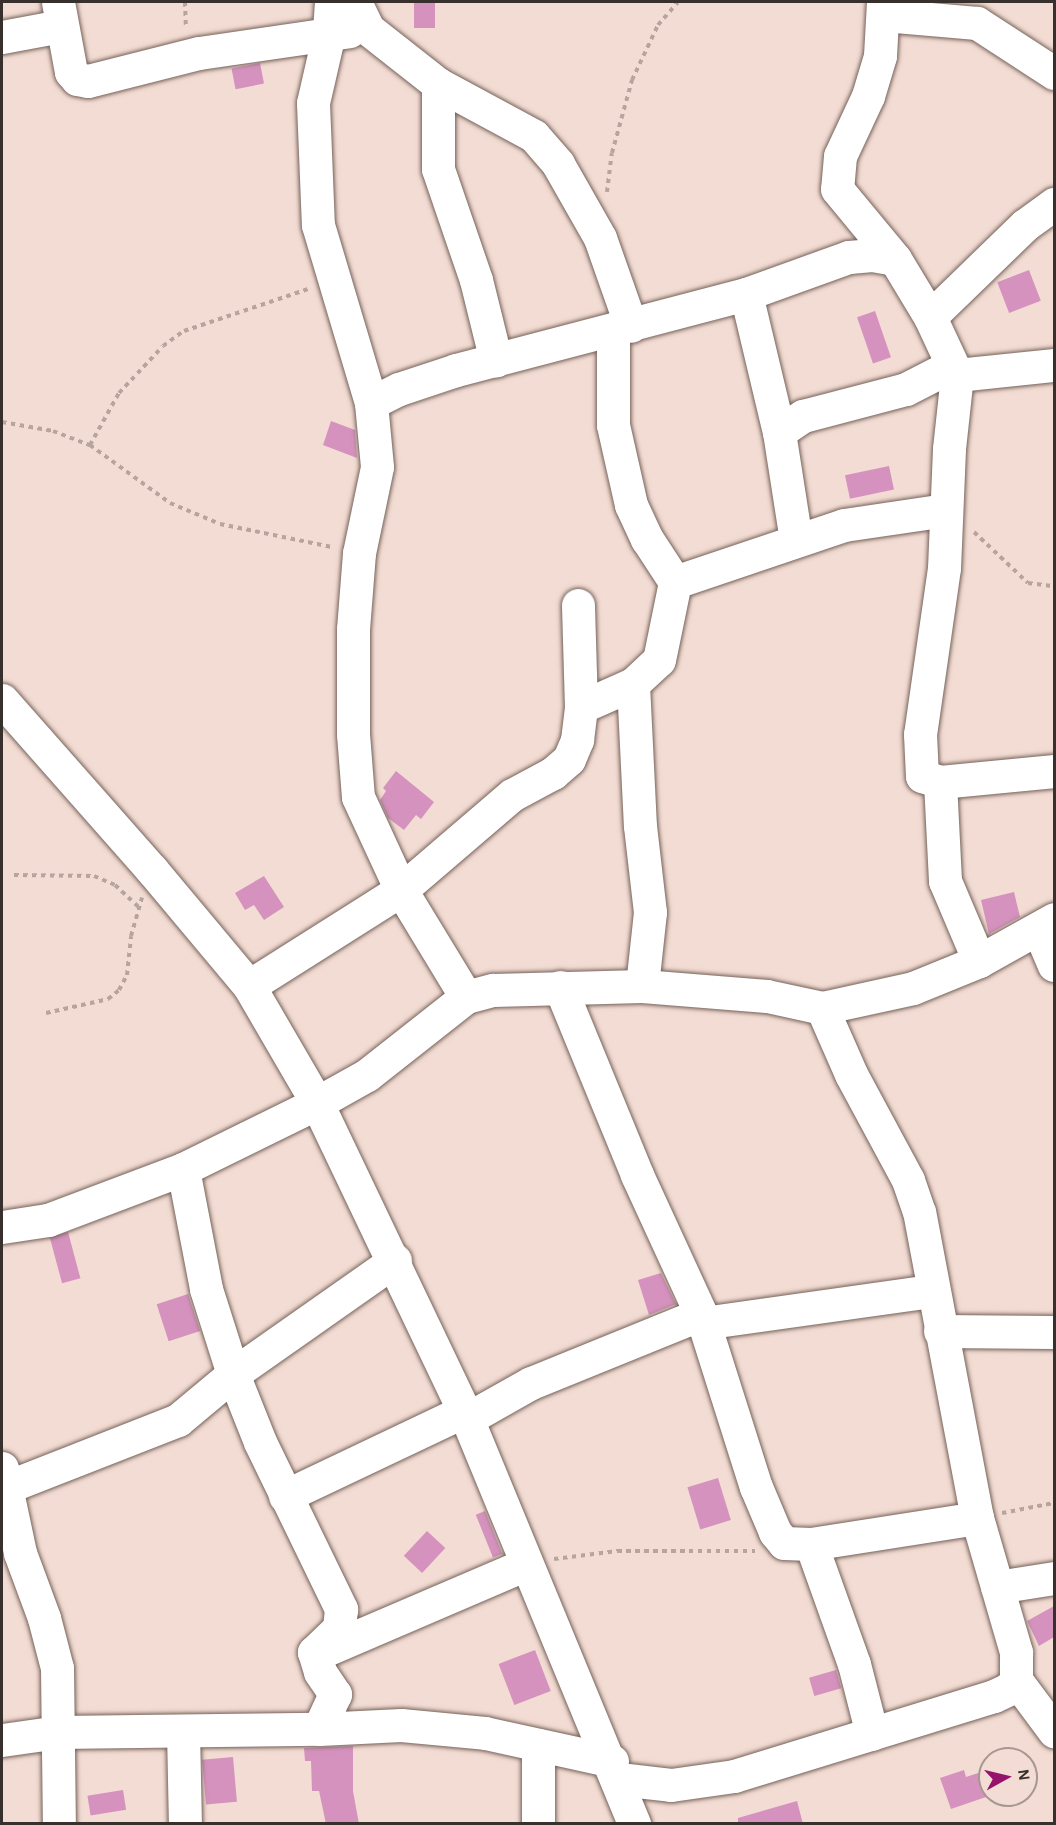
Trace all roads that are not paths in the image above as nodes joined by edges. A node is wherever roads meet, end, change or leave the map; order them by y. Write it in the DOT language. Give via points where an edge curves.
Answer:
graph roads {
  1 [pos="884,8"];
  2 [pos="59,14"];
  3 [pos="362,15"];
  4 [pos="330,17"];
  5 [pos="2,37"];
  6 [pos="1054,73"];
  7 [pos="438,84"];
  8 [pos="1054,204"];
  9 [pos="895,259"];
  10 [pos="746,294"];
  11 [pos="930,317"];
  12 [pos="622,329"];
  13 [pos="496,361"];
  14 [pos="1054,365"];
  15 [pos="954,371"];
  16 [pos="371,404"];
  17 [pos="779,432"];
  18 [pos="945,510"];
  19 [pos="796,540"];
  20 [pos="675,582"];
  21 [pos="578,605"];
  22 [pos="633,684"];
  23 [pos="2,700"];
  24 [pos="581,707"];
  25 [pos="1054,771"];
  26 [pos="940,782"];
  27 [pos="401,890"];
  28 [pos="1047,925"];
  29 [pos="979,961"];
  30 [pos="1054,965"];
  31 [pos="249,986"];
  32 [pos="642,986"];
  33 [pos="560,987"];
  34 [pos="466,997"];
  35 [pos="822,1008"];
  36 [pos="317,1103"];
  37 [pos="183,1169"];
  38 [pos="2,1227"];
  39 [pos="394,1260"];
  40 [pos="932,1291"];
  41 [pos="702,1319"];
  42 [pos="939,1330"];
  43 [pos="1054,1332"];
  44 [pos="233,1374"];
  45 [pos="466,1415"];
  46 [pos="4,1478"];
  47 [pos="285,1496"];
  48 [pos="976,1518"];
  49 [pos="798,1544"];
  50 [pos="526,1564"];
  51 [pos="1054,1578"];
  52 [pos="997,1587"];
  53 [pos="314,1655"];
  54 [pos="1016,1680"];
  55 [pos="319,1729"];
  56 [pos="183,1731"];
  57 [pos="1054,1731"];
  58 [pos="58,1732"];
  59 [pos="872,1734"];
  60 [pos="2,1740"];
  61 [pos="538,1745"];
  62 [pos="615,1770"];
  63 [pos="60,1824"];
  64 [pos="185,1824"];
  65 [pos="538,1824"];
  66 [pos="634,1824"];
  1 -- 6 [label="street" via="977,23"];
  1 -- 9 [label="street" via="877,66 868,96 840,156 836,177 844,201"];
  2 -- 4 [label="street" via="71,72 77,79 88,81"];
  2 -- 5 [label="street"];
  3 -- 4 [label="street"];
  3 -- 7 [label="street"];
  4 -- 16 [label="street" via="313,103 318,225"];
  7 -- 12 [label="street" via="534,136 558,164 600,238"];
  7 -- 13 [label="street" via="438,169 476,280"];
  8 -- 11 [label="street" via="1025,225"];
  9 -- 10 [label="street" via="849,257"];
  9 -- 11 [label="street"];
  10 -- 12 [label="street"];
  10 -- 17 [label="street"];
  11 -- 15 [label="street"];
  12 -- 13 [label="street"];
  12 -- 20 [label="street" via="613,425 632,505 646,539"];
  13 -- 16 [label="street" via="399,388"];
  14 -- 15 [label="street"];
  15 -- 17 [label="street" via="906,389 803,416"];
  15 -- 18 [label="street"];
  16 -- 27 [label="street" via="377,467 359,553 353,629 353,734 358,797"];
  17 -- 19 [label="street"];
  18 -- 19 [label="street" via="891,515"];
  18 -- 26 [label="street" via="944,568 920,734 922,776"];
  19 -- 20 [label="street"];
  20 -- 22 [label="street" via="664,649 659,660"];
  21 -- 24 [label="street"];
  22 -- 24 [label="street"];
  22 -- 32 [label="street" via="639,816 650,912"];
  23 -- 31 [label="street"];
  24 -- 27 [label="street" via="577,740 569,759 553,773 512,795"];
  25 -- 26 [label="street"];
  26 -- 29 [label="street" via="945,881"];
  27 -- 31 [label="street"];
  27 -- 34 [label="street"];
  28 -- 29 [label="street"];
  28 -- 30 [label="street"];
  29 -- 35 [label="street" via="913,988"];
  31 -- 36 [label="street"];
  32 -- 33 [label="street"];
  32 -- 35 [label="street" via="767,996"];
  33 -- 34 [label="street" via="493,990"];
  33 -- 41 [label="street" via="637,1175"];
  34 -- 36 [label="street" via="367,1074"];
  35 -- 40 [label="street" via="851,1074 908,1180 919,1212"];
  36 -- 37 [label="street"];
  36 -- 39 [label="street"];
  37 -- 38 [label="street" via="48,1220"];
  37 -- 44 [label="street" via="206,1289"];
  39 -- 44 [label="street"];
  39 -- 45 [label="street"];
  40 -- 41 [label="street"];
  40 -- 42 [label="street"];
  41 -- 45 [label="street" via="542,1378"];
  41 -- 49 [label="street" via="756,1487 775,1532"];
  42 -- 43 [label="street"];
  42 -- 48 [label="street"];
  44 -- 46 [label="street" via="178,1420 159,1430"];
  44 -- 47 [label="street"];
  45 -- 47 [label="street"];
  45 -- 50 [label="street"];
  46 -- 58 [label="street" via="20,1553 53,1646"];
  47 -- 53 [label="street" via="342,1609 339,1628 316,1647"];
  48 -- 49 [label="street"];
  48 -- 52 [label="street"];
  49 -- 59 [label="street" via="854,1664"];
  50 -- 53 [label="street"];
  50 -- 62 [label="street"];
  51 -- 52 [label="street"];
  52 -- 54 [label="street" via="1016,1652"];
  53 -- 55 [label="street" via="334,1694"];
  54 -- 57 [label="street"];
  54 -- 59 [label="street" via="1009,1689 994,1696"];
  55 -- 56 [label="street"];
  55 -- 61 [label="street" via="420,1726"];
  56 -- 58 [label="street"];
  56 -- 64 [label="street"];
  58 -- 60 [label="street"];
  58 -- 63 [label="street"];
  59 -- 62 [label="street" via="700,1784"];
  61 -- 62 [label="street"];
  61 -- 65 [label="street"];
  62 -- 66 [label="street"];
}
